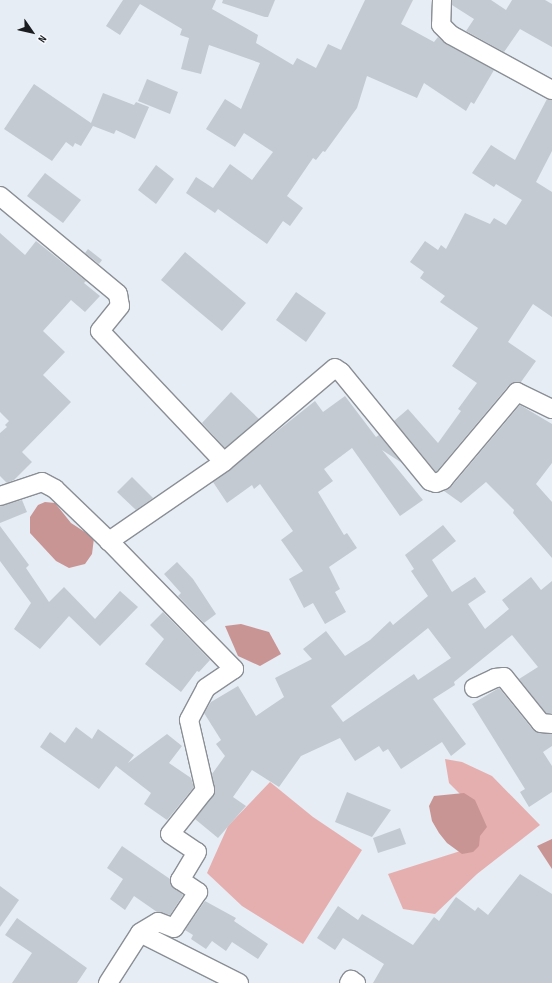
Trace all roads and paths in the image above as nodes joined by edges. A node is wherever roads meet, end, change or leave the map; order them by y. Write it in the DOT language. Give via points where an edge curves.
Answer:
graph roads {
  1 [pos="442,0"];
  2 [pos="552,90"];
  3 [pos="0,196"];
  4 [pos="552,409"];
  5 [pos="224,462"];
  6 [pos="0,496"];
  7 [pos="109,541"];
  8 [pos="474,688"];
  9 [pos="552,724"];
  10 [pos="140,933"];
  11 [pos="108,983"];
  12 [pos="239,983"];
  13 [pos="349,983"];
  14 [pos="356,983"];
  1 -- 2 [label="street" via="441,26 451,35"];
  3 -- 5 [label="street" via="118,294 120,306 100,331"];
  4 -- 5 [label="street" via="518,392 443,480 436,483 430,481 341,372 334,368"];
  5 -- 7 [label="street"];
  6 -- 7 [label="street" via="42,482 55,489"];
  7 -- 10 [label="street" via="234,669 206,688 189,720 205,790 170,834 197,852 180,880 198,892 174,928 158,922"];
  8 -- 9 [label="street" via="495,678 504,677 542,723"];
  10 -- 11 [label="street"];
  10 -- 12 [label="street"];
  13 -- 14 [label="street" via="351,980"];
}
